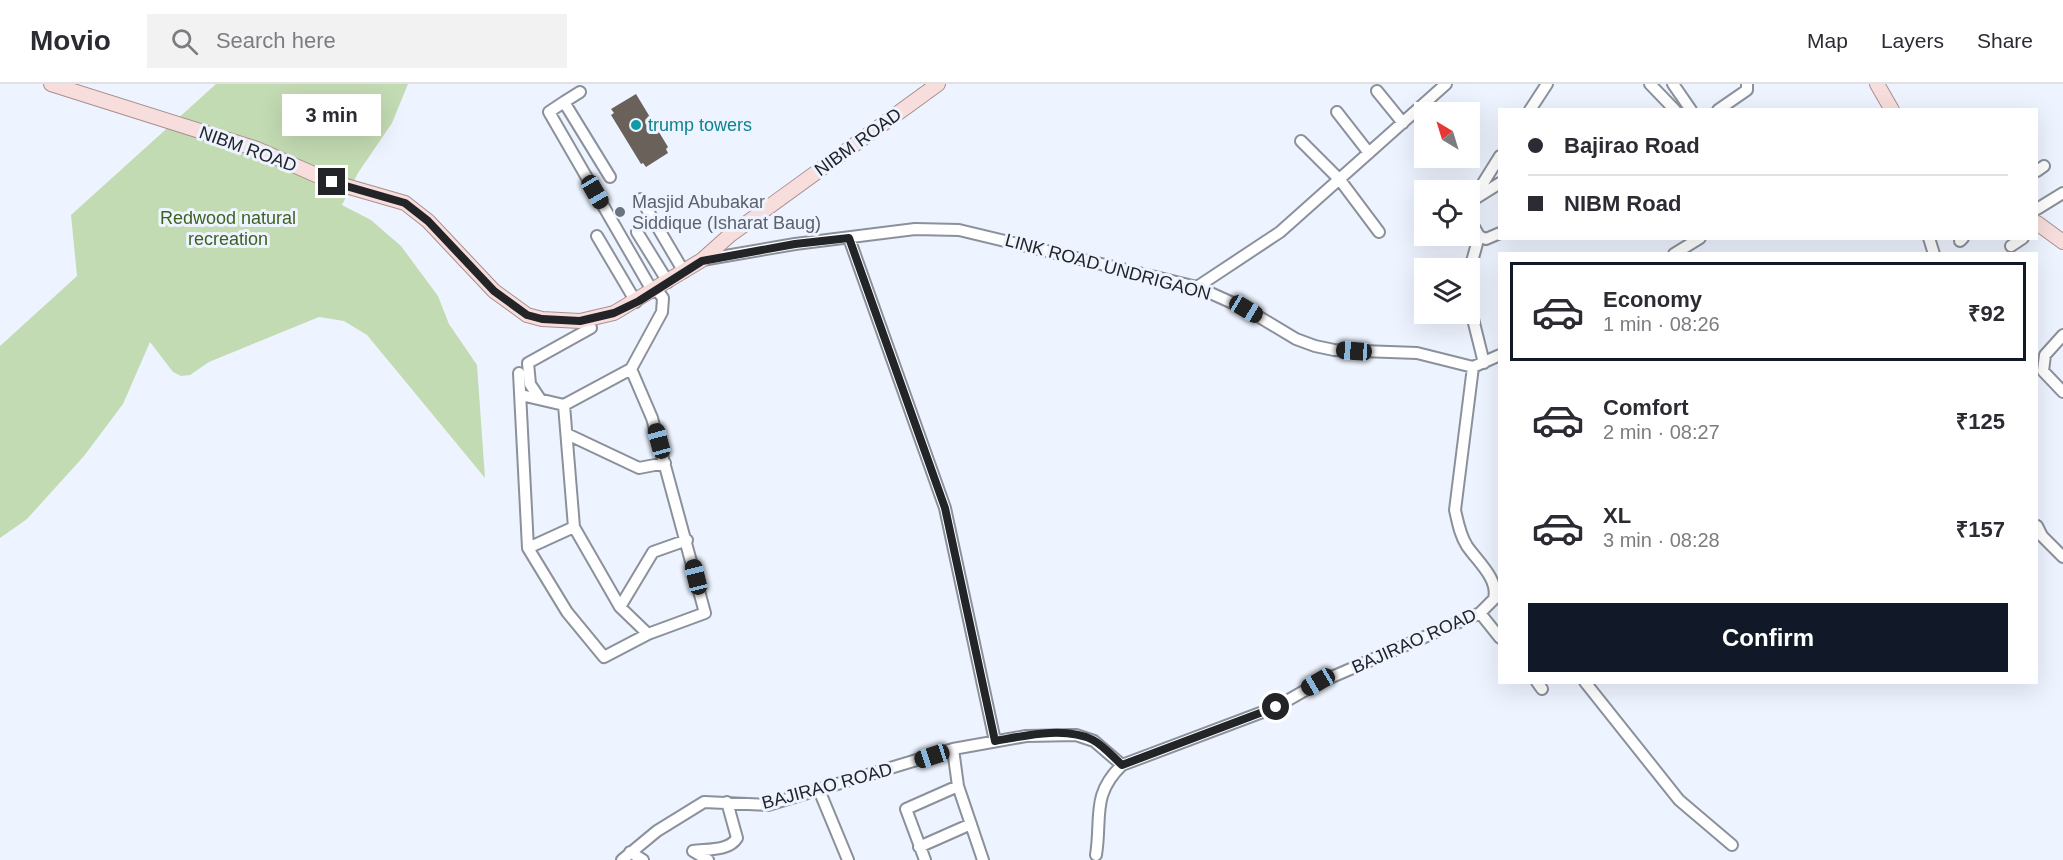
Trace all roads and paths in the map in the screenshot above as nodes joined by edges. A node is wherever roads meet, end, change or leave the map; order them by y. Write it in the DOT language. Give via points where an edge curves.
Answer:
graph roads {
  1 [pos="51,84"];
  2 [pos="938,84"];
  3 [pos="1446,84"];
  4 [pos="1547,84"];
  5 [pos="1650,84"];
  6 [pos="1673,84"];
  7 [pos="1747,84"];
  8 [pos="1877,84"];
  9 [pos="1433,88"];
  10 [pos="1377,91"];
  11 [pos="580,93"];
  12 [pos="564,102"];
  13 [pos="1531,108"];
  14 [pos="1673,108"];
  15 [pos="1690,108"];
  16 [pos="1721,108"];
  17 [pos="1891,108"];
  18 [pos="1337,112"];
  19 [pos="1403,123"];
  20 [pos="1301,141"];
  21 [pos="1369,153"];
  22 [pos="1498,159"];
  23 [pos="610,177"];
  24 [pos="1340,180"];
  25 [pos="1498,184"];
  26 [pos="1480,188"];
  27 [pos="2063,193"];
  28 [pos="1480,197"];
  29 [pos="641,199"];
  30 [pos="2038,208"];
  31 [pos="2039,226"];
  32 [pos="637,232"];
  33 [pos="1379,232"];
  34 [pos="1498,234"];
  35 [pos="597,236"];
  36 [pos="1480,236"];
  37 [pos="849,238"];
  38 [pos="2020,240"];
  39 [pos="2063,242"];
  40 [pos="2011,246"];
  41 [pos="702,261"];
  42 [pos="684,272"];
  43 [pos="1197,287"];
  44 [pos="659,288"];
  45 [pos="636,302"];
  46 [pos="1474,324"];
  47 [pos="591,327"];
  48 [pos="2063,335"];
  49 [pos="1498,357"];
  50 [pos="1484,363"];
  51 [pos="1473,367"];
  52 [pos="631,369"];
  53 [pos="519,372"];
  54 [pos="2063,392"];
  55 [pos="521,395"];
  56 [pos="540,399"];
  57 [pos="564,405"];
  58 [pos="567,434"];
  59 [pos="665,464"];
  60 [pos="574,527"];
  61 [pos="2038,528"];
  62 [pos="687,540"];
  63 [pos="528,548"];
  64 [pos="2063,557"];
  65 [pos="1497,600"];
  66 [pos="620,607"];
  67 [pos="1480,613"];
  68 [pos="648,634"];
  69 [pos="1498,636"];
  70 [pos="1587,684"];
  71 [pos="995,741"];
  72 [pos="953,749"];
  73 [pos="1122,765"];
  74 [pos="958,786"];
  75 [pos="819,790"];
  76 [pos="727,802"];
  77 [pos="971,824"];
  78 [pos="1732,846"];
  79 [pos="919,847"];
  80 [pos="1096,855"];
  81 [pos="626,856"];
  82 [pos="643,860"];
  83 [pos="708,860"];
  84 [pos="848,860"];
  85 [pos="925,860"];
  86 [pos="983,860"];
  1 -- 45 [label="main road, NIBM ROAD" via="257,149 332,182 405,203 428,221 494,291 527,315 580,321 614,313"];
  2 -- 41 [label="main road, NIBM ROAD" via="730,235"];
  3 -- 9 [label="street"];
  4 -- 13 [label="street"];
  5 -- 14 [label="street"];
  6 -- 15 [label="street"];
  7 -- 16 [label="street" via="1747,90"];
  8 -- 17 [label="main road"];
  9 -- 19 [label="street"];
  10 -- 19 [label="street"];
  11 -- 12 [label="street"];
  12 -- 23 [label="street"];
  12 -- 44 [label="street" via="549,112"];
  18 -- 21 [label="street"];
  19 -- 21 [label="street"];
  20 -- 24 [label="street"];
  21 -- 24 [label="street"];
  22 -- 26 [label="street"];
  24 -- 33 [label="street"];
  24 -- 43 [label="street" via="1280,232"];
  25 -- 28 [label="street"];
  27 -- 30 [label="street"];
  29 -- 42 [label="street"];
  31 -- 39 [label="main road"];
  32 -- 44 [label="street"];
  34 -- 36 [label="street" via="1486,239"];
  35 -- 45 [label="street"];
  37 -- 41 [label="street, LINK ROAD UNDRIGAON"];
  37 -- 43 [label="street, LINK ROAD UNDRIGAON" via="915,229 958,230"];
  37 -- 71 [label="street" via="948,517"];
  38 -- 40 [label="street"];
  41 -- 42 [label="main road, NIBM ROAD"];
  42 -- 44 [label="main road, NIBM ROAD"];
  43 -- 51 [label="street, LINK ROAD UNDRIGAON" via="1315,346 1344,351 1417,353"];
  44 -- 45 [label="main road, NIBM ROAD"];
  44 -- 52 [label="street" via="662,312"];
  46 -- 50 [label="street"];
  47 -- 56 [label="street" via="528,363 530,384"];
  48 -- 54 [label="street" via="2045,355 2043,371"];
  49 -- 50 [label="street"];
  50 -- 51 [label="street"];
  51 -- 65 [label="street" via="1455,510 1458,528 1494,583"];
  52 -- 57 [label="street"];
  52 -- 59 [label="street" via="652,418"];
  53 -- 55 [label="street"];
  55 -- 56 [label="street"];
  55 -- 63 [label="street"];
  56 -- 57 [label="street"];
  57 -- 58 [label="street"];
  58 -- 59 [label="street" via="639,468"];
  58 -- 60 [label="street"];
  59 -- 62 [label="street"];
  60 -- 63 [label="street"];
  60 -- 66 [label="street"];
  61 -- 64 [label="street"];
  62 -- 66 [label="street" via="653,552"];
  62 -- 68 [label="street" via="705,613"];
  63 -- 68 [label="street" via="567,612 604,657"];
  65 -- 67 [label="street, BAJIRAO ROAD"];
  66 -- 68 [label="street"];
  67 -- 69 [label="street"];
  67 -- 73 [label="street, BAJIRAO ROAD" via="1318,682 1276,707"];
  70 -- 78 [label="street" via="1679,800"];
  71 -- 72 [label="street, BAJIRAO ROAD"];
  71 -- 73 [label="street, BAJIRAO ROAD" via="1076,735 1094,741"];
  72 -- 74 [label="street"];
  72 -- 75 [label="street, BAJIRAO ROAD"];
  73 -- 80 [label="street" via="1107,779 1100,798"];
  74 -- 77 [label="street"];
  74 -- 79 [label="street" via="906,809"];
  75 -- 76 [label="street, BAJIRAO ROAD" via="768,805"];
  75 -- 84 [label="street"];
  76 -- 81 [label="street, BAJIRAO ROAD" via="704,802"];
  76 -- 83 [label="street" via="737,838 729,847 693,851"];
  77 -- 79 [label="street"];
  77 -- 86 [label="street"];
  79 -- 85 [label="street"];
  81 -- 82 [label="street"];
}
